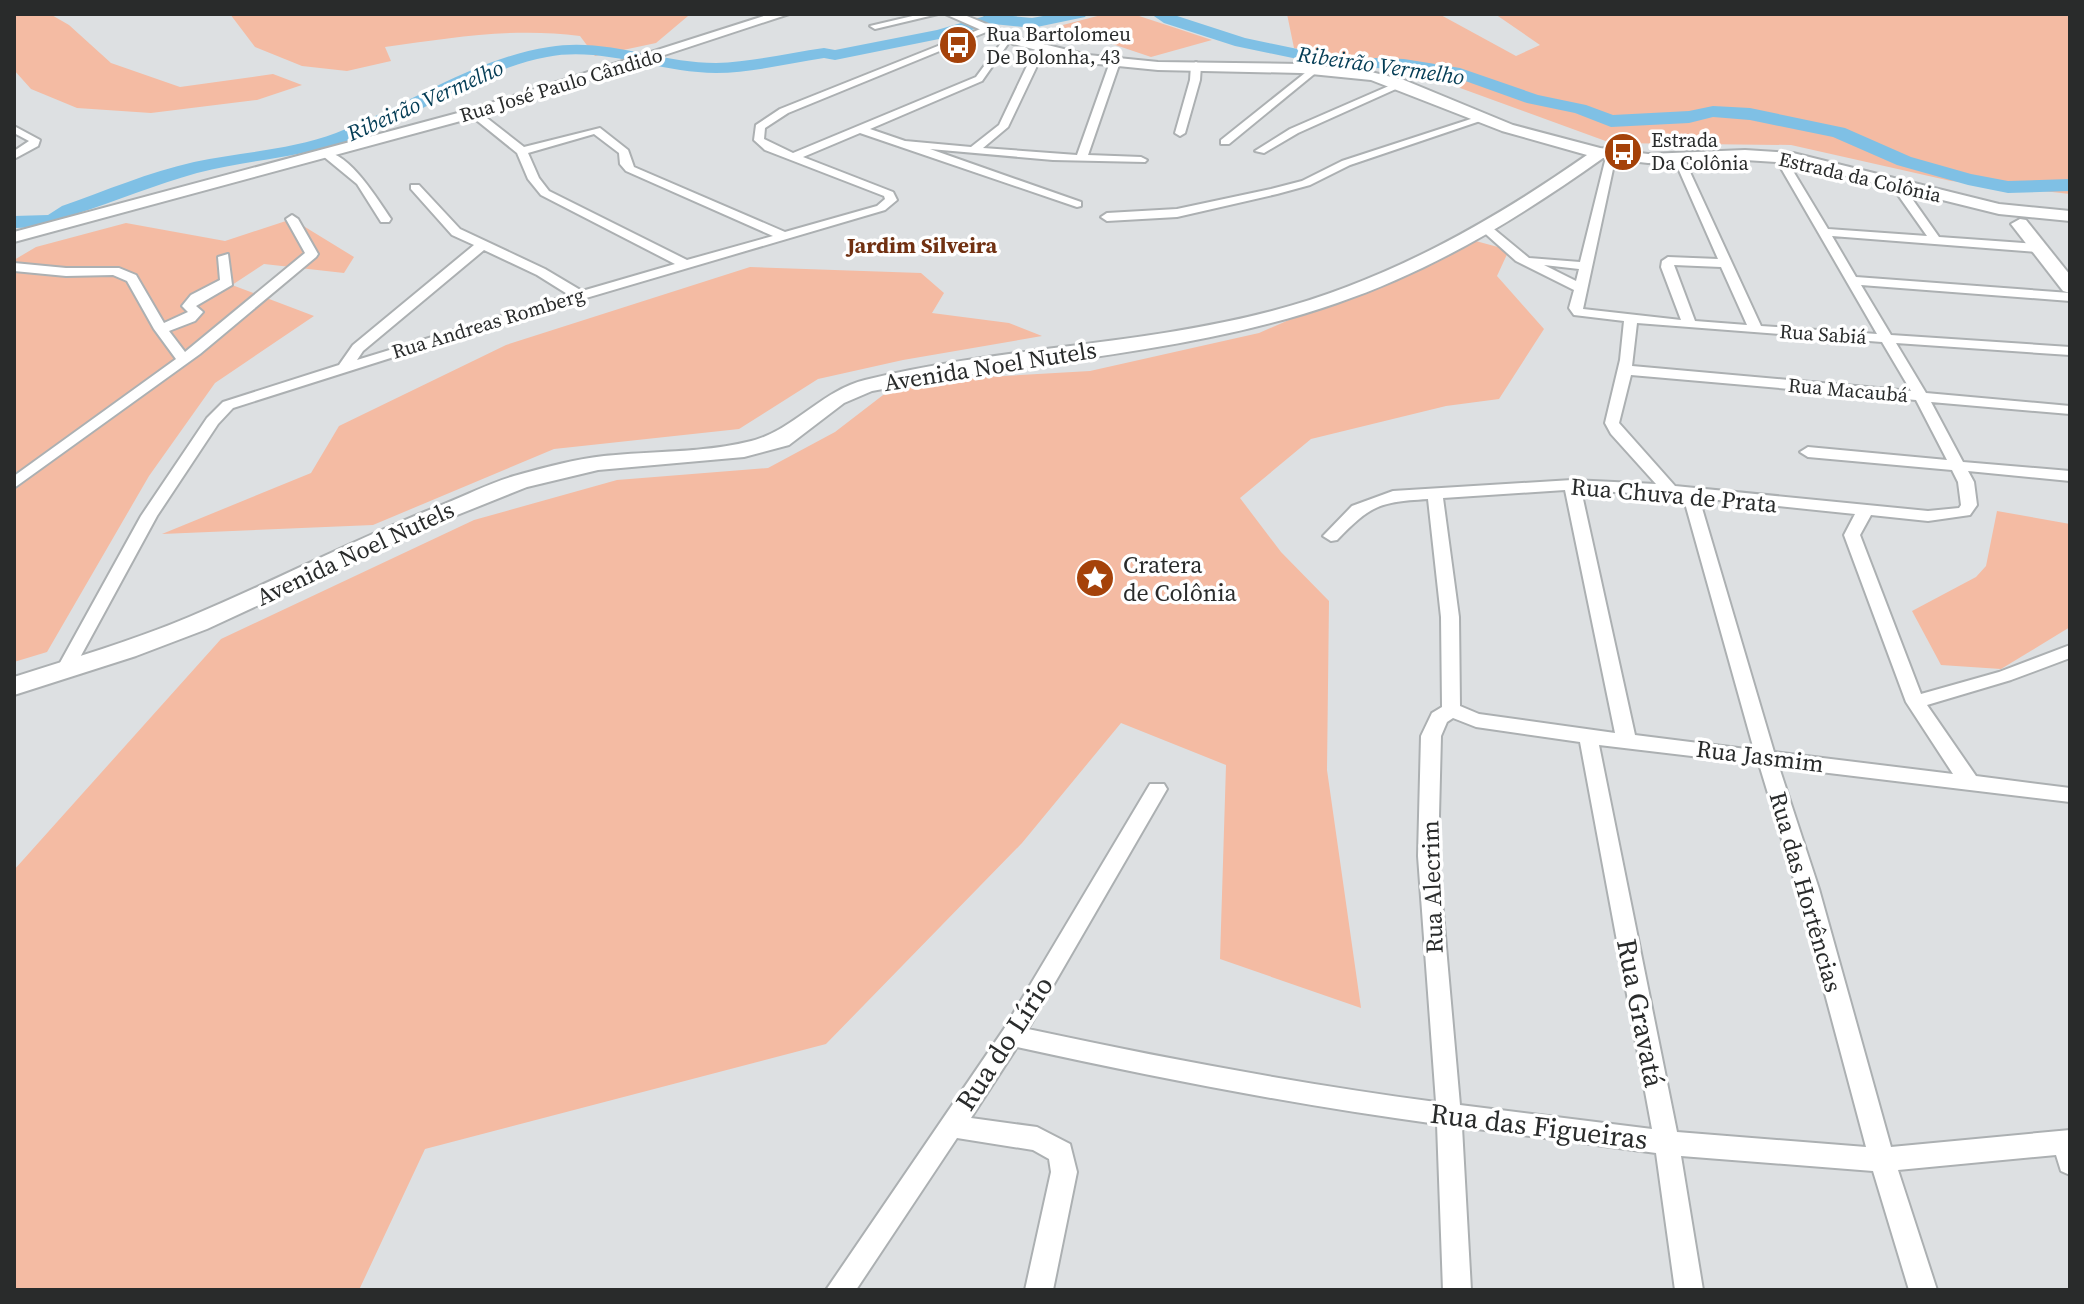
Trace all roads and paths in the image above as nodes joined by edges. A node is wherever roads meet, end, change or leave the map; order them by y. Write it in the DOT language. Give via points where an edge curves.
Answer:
graph roads {
  1 [pos="783,14"];
  2 [pos="934,14"];
  3 [pos="951,14"];
  4 [pos="975,25"];
  5 [pos="875,26"];
  6 [pos="1007,38"];
  7 [pos="1040,49"];
  8 [pos="1115,62"];
  9 [pos="1196,65"];
  10 [pos="1313,71"];
  11 [pos="1402,84"];
  12 [pos="474,113"];
  13 [pos="1481,119"];
  14 [pos="14,129"];
  15 [pos="860,129"];
  16 [pos="1180,133"];
  17 [pos="1225,142"];
  18 [pos="904,144"];
  19 [pos="975,149"];
  20 [pos="522,151"];
  21 [pos="1260,151"];
  22 [pos="327,154"];
  23 [pos="1605,154"];
  24 [pos="14,156"];
  25 [pos="1779,156"];
  26 [pos="1082,157"];
  27 [pos="791,158"];
  28 [pos="1679,159"];
  29 [pos="1141,160"];
  30 [pos="1897,185"];
  31 [pos="415,187"];
  32 [pos="1077,204"];
  33 [pos="1984,206"];
  34 [pos="2061,216"];
  35 [pos="1107,217"];
  36 [pos="292,219"];
  37 [pos="385,219"];
  38 [pos="2020,224"];
  39 [pos="1485,228"];
  40 [pos="1823,232"];
  41 [pos="784,236"];
  42 [pos="14,237"];
  43 [pos="1936,241"];
  44 [pos="483,244"];
  45 [pos="2038,248"];
  46 [pos="224,257"];
  47 [pos="1520,258"];
  48 [pos="1727,263"];
  49 [pos="687,265"];
  50 [pos="1583,266"];
  51 [pos="14,267"];
  52 [pos="1852,280"];
  53 [pos="1578,287"];
  54 [pos="2070,287"];
  55 [pos="579,295"];
  56 [pos="2070,297"];
  57 [pos="1631,320"];
  58 [pos="1690,325"];
  59 [pos="161,329"];
  60 [pos="1756,329"];
  61 [pos="1886,338"];
  62 [pos="2070,351"];
  63 [pos="183,359"];
  64 [pos="345,367"];
  65 [pos="1625,370"];
  66 [pos="1921,397"];
  67 [pos="2070,410"];
  68 [pos="1808,452"];
  69 [pos="1958,466"];
  70 [pos="2070,476"];
  71 [pos="14,483"];
  72 [pos="1572,485"];
  73 [pos="1681,492"];
  74 [pos="1435,493"];
  75 [pos="1866,511"];
  76 [pos="1331,536"];
  77 [pos="2070,651"];
  78 [pos="65,670"];
  79 [pos="22,684"];
  80 [pos="14,697"];
  81 [pos="1915,702"];
  82 [pos="1451,710"];
  83 [pos="1588,736"];
  84 [pos="1626,739"];
  85 [pos="1766,757"];
  86 [pos="1971,784"];
  87 [pos="1157,789"];
  88 [pos="2067,799"];
  89 [pos="1012,1036"];
  90 [pos="1449,1114"];
  91 [pos="951,1126"];
  92 [pos="1667,1143"];
  93 [pos="2068,1149"];
  94 [pos="1882,1160"];
  95 [pos="840,1290"];
  96 [pos="1039,1290"];
  97 [pos="1457,1290"];
  98 [pos="1689,1290"];
  99 [pos="1923,1290"];
  1 -- 12 [label="street, Rua José Paulo Cândido"];
  2 -- 5 [label="street"];
  3 -- 4 [label="street, Estrada da Colônia"];
  4 -- 6 [label="street, Estrada da Colônia"];
  4 -- 27 [label="street" via="773,116 760,127 759,140"];
  6 -- 7 [label="street, Estrada da Colônia"];
  6 -- 15 [label="street" via="979,79"];
  7 -- 8 [label="street, Estrada da Colônia"];
  7 -- 19 [label="street" via="1003,127"];
  8 -- 9 [label="street, Estrada da Colônia"];
  8 -- 26 [label="street"];
  9 -- 10 [label="street, Estrada da Colônia"];
  9 -- 16 [label="street"];
  10 -- 11 [label="street, Estrada da Colônia"];
  10 -- 17 [label="street"];
  11 -- 13 [label="street, Estrada da Colônia"];
  11 -- 21 [label="street"];
  12 -- 20 [label="street"];
  12 -- 22 [label="street, Rua José Paulo Cândido"];
  13 -- 23 [label="street, Estrada da Colônia"];
  13 -- 35 [label="street" via="1273,192 1177,213"];
  14 -- 24 [label="street" via="35,140"];
  15 -- 18 [label="street"];
  15 -- 27 [label="street"];
  18 -- 19 [label="street"];
  18 -- 32 [label="street"];
  19 -- 26 [label="street"];
  20 -- 41 [label="street" via="596,130 624,152 630,169"];
  20 -- 49 [label="street" via="534,179 559,203"];
  22 -- 37 [label="street" via="361,182"];
  22 -- 42 [label="street, Rua José Paulo Cândido"];
  23 -- 28 [label="street, Estrada da Colônia"];
  23 -- 39 [label="street, Avenida Noel Nutels"];
  23 -- 50 [label="street" via="1596,227"];
  25 -- 28 [label="street, Estrada da Colônia"];
  25 -- 30 [label="street, Estrada da Colônia"];
  25 -- 40 [label="street"];
  26 -- 29 [label="street"];
  27 -- 41 [label="street, Rua Andreas Romberg" via="889,194 891,200 881,208"];
  28 -- 48 [label="street"];
  30 -- 33 [label="street, Estrada da Colônia"];
  30 -- 43 [label="street"];
  31 -- 44 [label="street" via="446,224"];
  33 -- 34 [label="street, Estrada da Colônia"];
  33 -- 38 [label="street"];
  34 -- 38 [label="street"];
  36 -- 63 [label="street" via="312,254"];
  38 -- 45 [label="street"];
  39 -- 47 [label="street"];
  39 -- 78 [label="street, Avenida Noel Nutels" via="1394,274 1289,312 1090,351 895,379 853,392 781,440 760,447 598,463 519,482 414,524 234,609"];
  40 -- 43 [label="street"];
  40 -- 52 [label="street"];
  41 -- 49 [label="street, Rua Andreas Romberg"];
  43 -- 45 [label="street"];
  44 -- 55 [label="street"];
  44 -- 64 [label="street" via="358,348"];
  45 -- 54 [label="street"];
  46 -- 59 [label="street" via="227,282 196,298 189,306 196,312 190,318"];
  47 -- 50 [label="street"];
  47 -- 53 [label="street"];
  48 -- 58 [label="street" via="1668,261"];
  48 -- 60 [label="street"];
  49 -- 55 [label="street, Rua Andreas Romberg"];
  50 -- 53 [label="street"];
  51 -- 59 [label="street" via="115,271 132,278"];
  52 -- 56 [label="street"];
  52 -- 61 [label="street"];
  53 -- 57 [label="street, Rua Sabiá" via="1576,310"];
  55 -- 64 [label="street, Rua Andreas Romberg"];
  57 -- 58 [label="street, Rua Sabiá"];
  57 -- 65 [label="street"];
  58 -- 60 [label="street, Rua Sabiá"];
  59 -- 63 [label="street"];
  60 -- 61 [label="street, Rua Sabiá"];
  61 -- 62 [label="street, Rua Sabiá"];
  61 -- 66 [label="street"];
  63 -- 71 [label="street"];
  64 -- 78 [label="street, Rua Andreas Romberg" via="228,405 212,421 149,516"];
  65 -- 66 [label="street, Rua Macaubá"];
  65 -- 73 [label="street" via="1614,411 1616,431"];
  66 -- 67 [label="street, Rua Macaubá"];
  66 -- 69 [label="street"];
  68 -- 69 [label="street"];
  69 -- 70 [label="street"];
  69 -- 75 [label="street, Rua Chuva de Prata" via="1969,497 1964,512 1953,516"];
  72 -- 73 [label="street, Rua Chuva de Prata"];
  72 -- 74 [label="street, Rua Chuva de Prata"];
  72 -- 84 [label="street"];
  73 -- 75 [label="street, Rua Chuva de Prata"];
  73 -- 85 [label="street, Rua das Hortências"];
  74 -- 76 [label="street, Rua Chuva de Prata" via="1374,501"];
  74 -- 82 [label="street" via="1450,617"];
  75 -- 81 [label="street" via="1852,535 1854,546"];
  77 -- 81 [label="street"];
  78 -- 79 [label="street, Avenida Noel Nutels"];
  79 -- 80 [label="street"];
  81 -- 86 [label="street"];
  82 -- 83 [label="street, Rua Jasmim" via="1491,723"];
  82 -- 90 [label="street, Rua Alecrim" via="1439,718 1431,736 1428,856"];
  83 -- 84 [label="street, Rua Jasmim"];
  83 -- 92 [label="street, Rua Gravatá"];
  84 -- 85 [label="street, Rua Jasmim"];
  85 -- 86 [label="street, Rua Jasmim"];
  85 -- 94 [label="street, Rua das Hortências"];
  86 -- 88 [label="street, Rua Jasmim"];
  87 -- 89 [label="street, Rua do Lírio"];
  89 -- 90 [label="street, Rua das Figueiras" via="1257,1086"];
  89 -- 91 [label="street, Rua do Lírio"];
  90 -- 92 [label="street, Rua das Figueiras"];
  90 -- 97 [label="street, Rua Alecrim"];
  91 -- 95 [label="street, Rua do Lírio"];
  91 -- 96 [label="street" via="1037,1139 1061,1152 1064,1172"];
  92 -- 94 [label="street, Rua das Figueiras"];
  92 -- 98 [label="street, Rua Gravatá"];
  93 -- 94 [label="street, Rua das Figueiras"];
  94 -- 99 [label="street, Rua das Hortências"];
}
